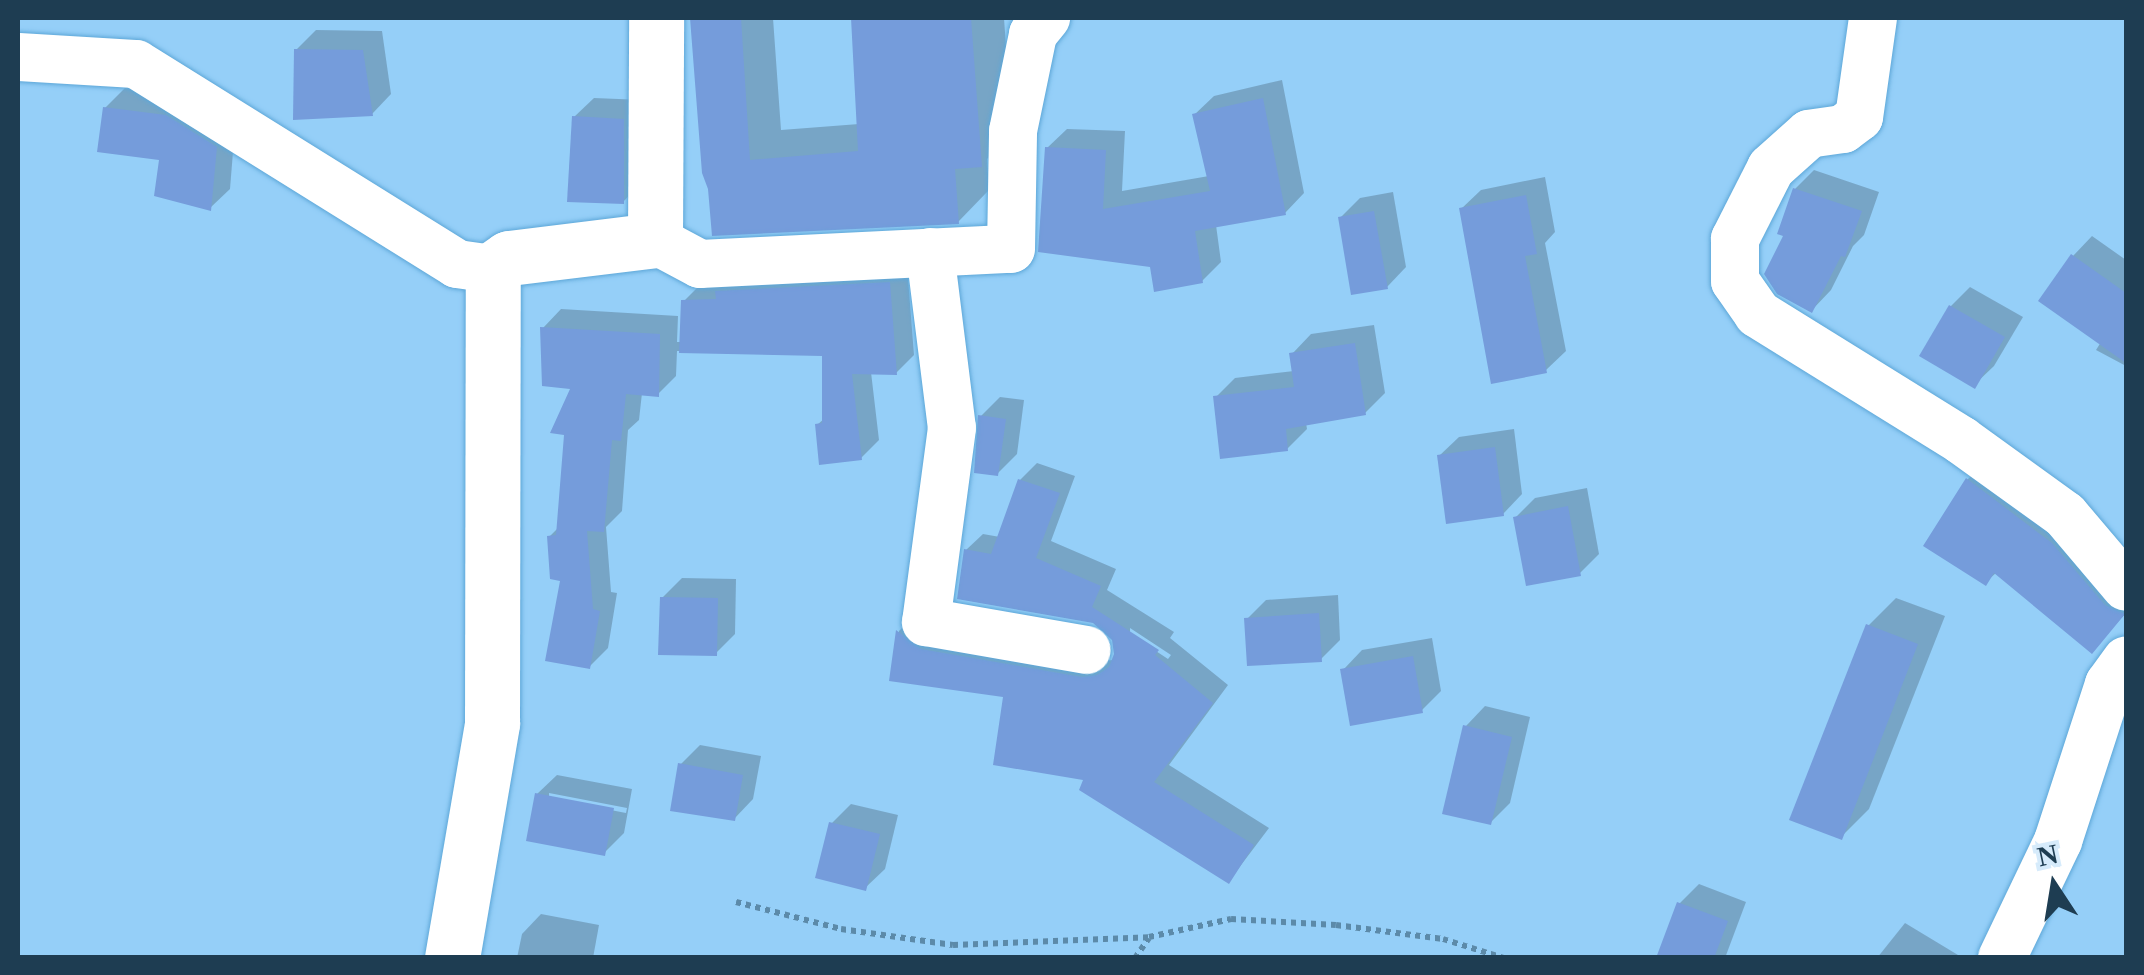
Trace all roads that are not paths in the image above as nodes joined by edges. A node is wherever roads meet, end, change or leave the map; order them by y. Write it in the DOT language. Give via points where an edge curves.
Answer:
graph roads {
  1 [pos="656,18"];
  2 [pos="1046,18"];
  3 [pos="1874,18"];
  4 [pos="18,57"];
  5 [pos="656,240"];
  6 [pos="930,252"];
  7 [pos="493,269"];
  8 [pos="2126,587"];
  9 [pos="1087,650"];
  10 [pos="2126,662"];
  11 [pos="452,958"];
  12 [pos="2002,958"];
  1 -- 5 [label="street"];
  2 -- 6 [label="street" via="1033,34 1012,131 1011,249"];
  3 -- 8 [label="street" via="1860,117 1843,129 1809,134 1771,168 1735,239 1735,282 1758,314 2066,515"];
  4 -- 7 [label="street" via="136,64 457,264"];
  5 -- 6 [label="street" via="700,264"];
  5 -- 7 [label="street" via="509,258"];
  6 -- 9 [label="street" via="952,428 926,622"];
  7 -- 11 [label="street" via="492,723"];
  10 -- 12 [label="street" via="2109,684 2058,840"];
}
